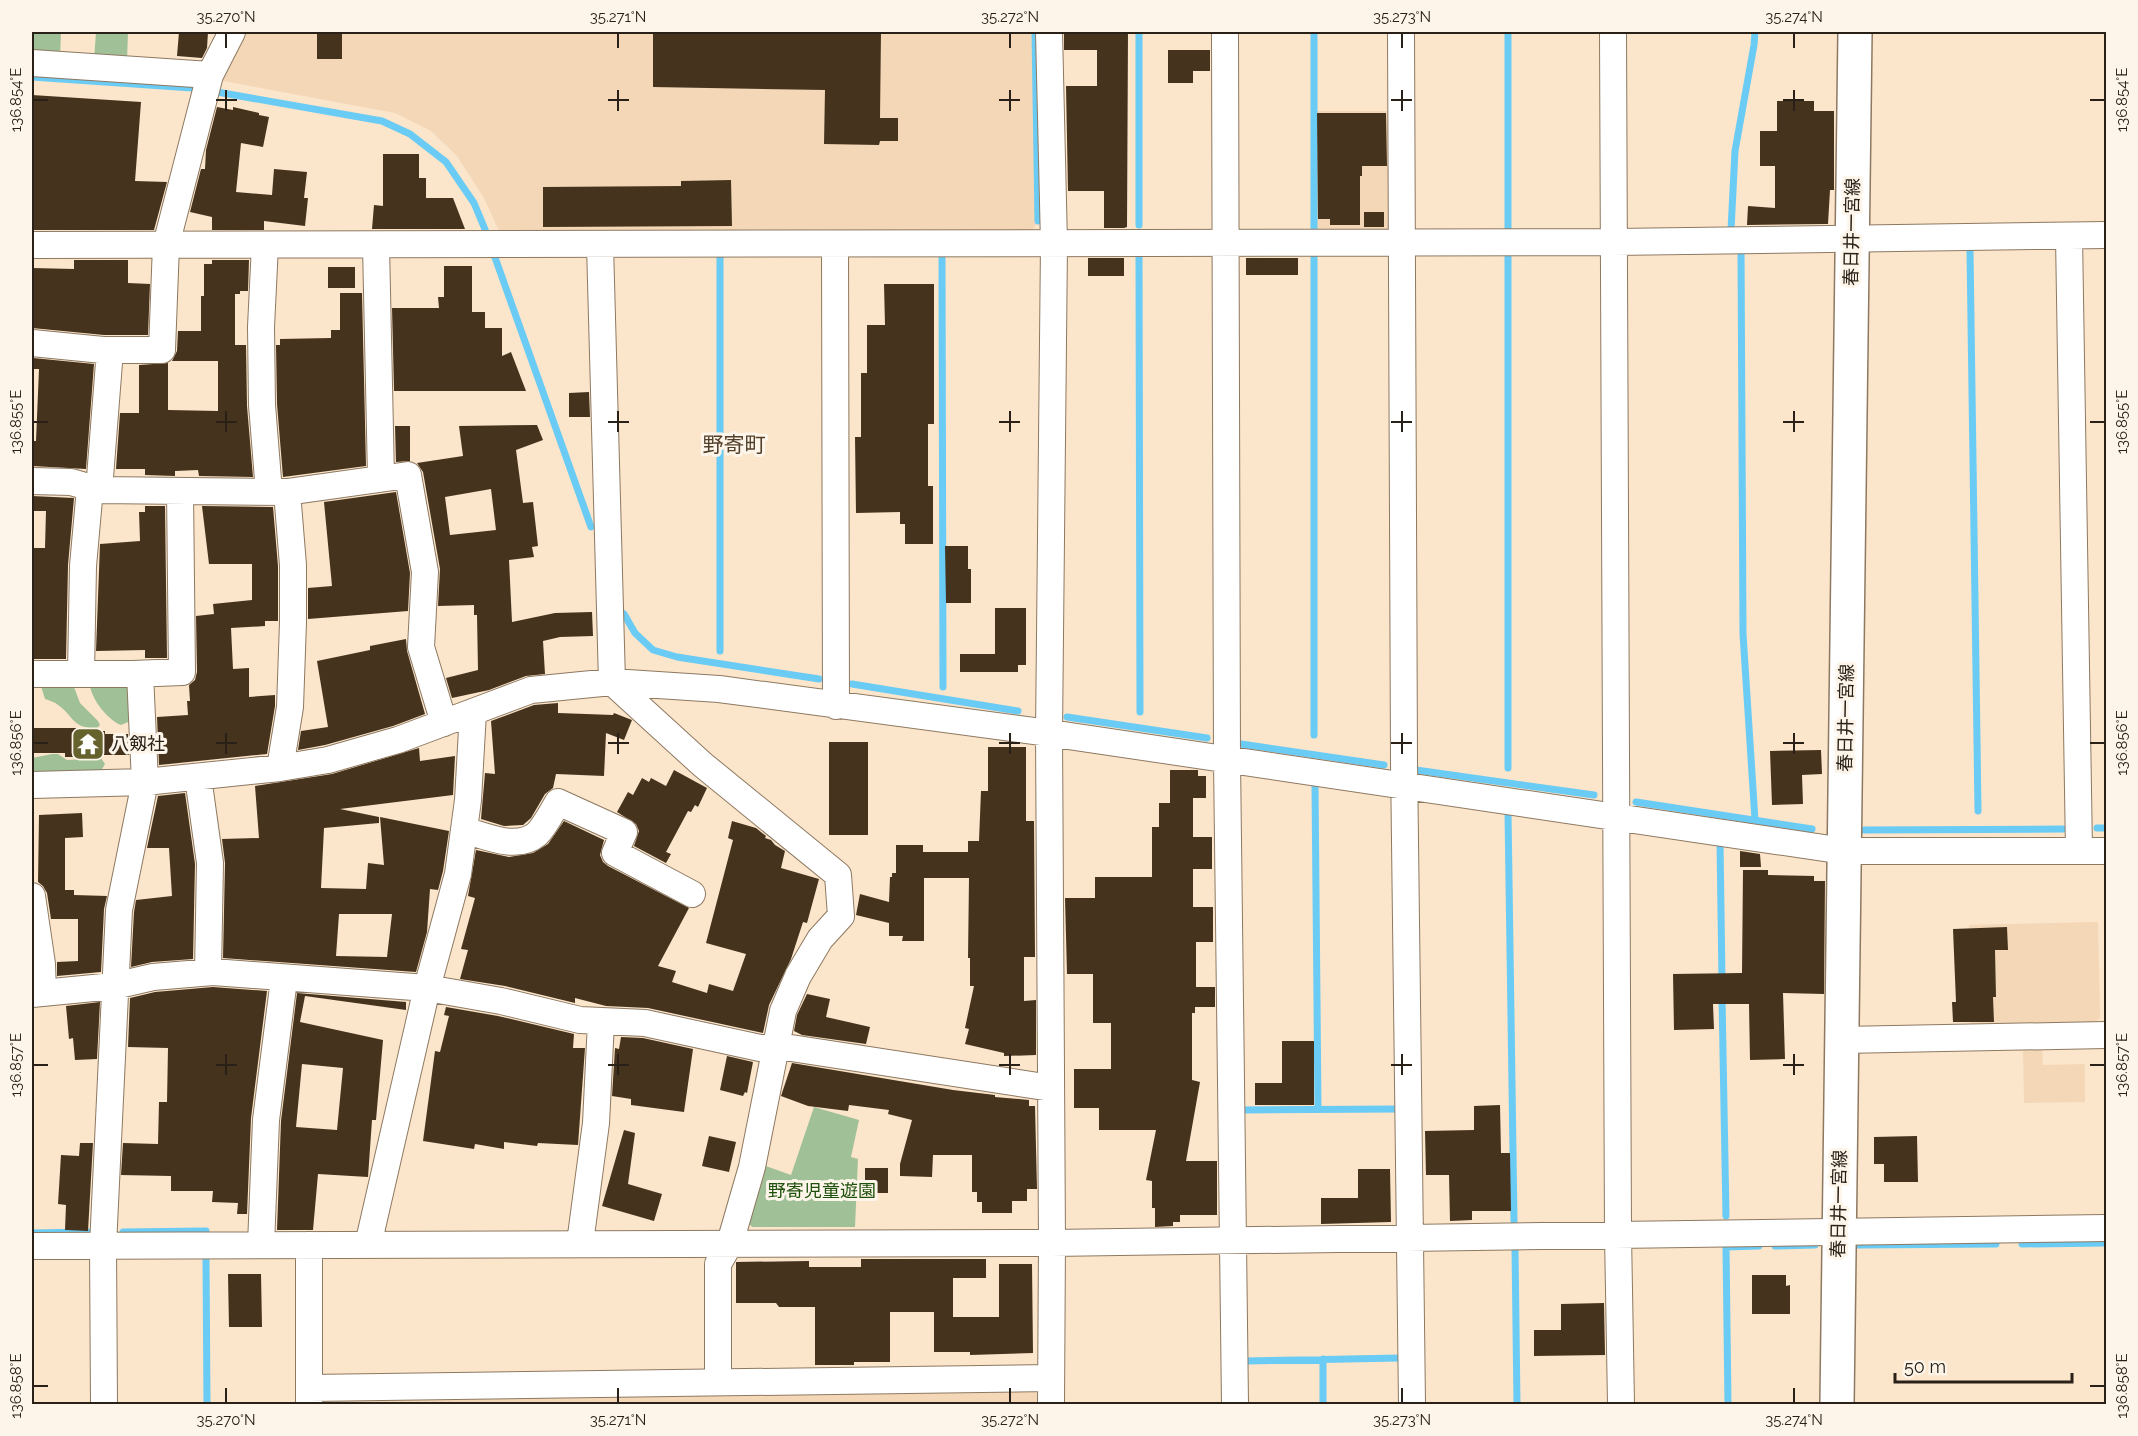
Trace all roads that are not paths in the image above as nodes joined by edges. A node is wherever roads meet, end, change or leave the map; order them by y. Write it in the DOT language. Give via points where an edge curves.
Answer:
graph roads {
  1 [pos="232,32"];
  2 [pos="1049,32"];
  3 [pos="1225,32"];
  4 [pos="1401,32"];
  5 [pos="1613,32"];
  6 [pos="1855,32"];
  7 [pos="32,63"];
  8 [pos="210,75"];
  9 [pos="2106,235"];
  10 [pos="2070,236"];
  11 [pos="1852,239"];
  12 [pos="1614,242"];
  13 [pos="1403,243"];
  14 [pos="1054,244"];
  15 [pos="1226,244"];
  16 [pos="32,245"];
  17 [pos="166,245"];
  18 [pos="265,245"];
  19 [pos="376,245"];
  20 [pos="600,245"];
  21 [pos="835,245"];
  22 [pos="32,343"];
  23 [pos="110,350"];
  24 [pos="381,478"];
  25 [pos="32,481"];
  26 [pos="94,489"];
  27 [pos="180,491"];
  28 [pos="278,492"];
  29 [pos="81,673"];
  30 [pos="32,674"];
  31 [pos="140,674"];
  32 [pos="612,682"];
  33 [pos="836,706"];
  34 [pos="473,712"];
  35 [pos="444,723"];
  36 [pos="1049,733"];
  37 [pos="1227,760"];
  38 [pos="280,768"];
  39 [pos="198,777"];
  40 [pos="145,782"];
  41 [pos="32,785"];
  42 [pos="1404,786"];
  43 [pos="1616,818"];
  44 [pos="464,830"];
  45 [pos="1844,851"];
  46 [pos="2079,851"];
  47 [pos="2106,851"];
  48 [pos="692,894"];
  49 [pos="32,896"];
  50 [pos="208,972"];
  51 [pos="284,978"];
  52 [pos="114,986"];
  53 [pos="427,988"];
  54 [pos="37,994"];
  55 [pos="601,1022"];
  56 [pos="2106,1035"];
  57 [pos="1842,1040"];
  58 [pos="776,1048"];
  59 [pos="1051,1088"];
  60 [pos="2106,1228"];
  61 [pos="1839,1231"];
  62 [pos="1618,1234"];
  63 [pos="1409,1238"];
  64 [pos="1233,1240"];
  65 [pos="580,1243"];
  66 [pos="730,1243"];
  67 [pos="1052,1243"];
  68 [pos="261,1245"];
  69 [pos="309,1245"];
  70 [pos="368,1245"];
  71 [pos="32,1246"];
  72 [pos="103,1246"];
  73 [pos="1050,1378"];
  74 [pos="718,1382"];
  75 [pos="309,1396"];
  76 [pos="104,1404"];
  77 [pos="1051,1404"];
  78 [pos="1235,1404"];
  79 [pos="1412,1404"];
  80 [pos="1621,1404"];
  81 [pos="1837,1404"];
  1 -- 8 [label="street"];
  2 -- 14 [label="street"];
  3 -- 15 [label="street"];
  4 -- 13 [label="street"];
  5 -- 12 [label="street"];
  6 -- 11 [label="main road, 春日井一宮線"];
  7 -- 8 [label="street"];
  8 -- 17 [label="street"];
  9 -- 10 [label="street"];
  10 -- 11 [label="street"];
  10 -- 46 [label="street"];
  11 -- 12 [label="street"];
  11 -- 45 [label="main road, 春日井一宮線"];
  12 -- 13 [label="street"];
  12 -- 43 [label="street"];
  13 -- 15 [label="street"];
  13 -- 42 [label="street"];
  14 -- 15 [label="street"];
  14 -- 21 [label="street"];
  14 -- 36 [label="street"];
  15 -- 37 [label="street"];
  16 -- 17 [label="street"];
  17 -- 18 [label="street"];
  17 -- 23 [label="street" via="162,350"];
  18 -- 19 [label="street"];
  18 -- 28 [label="street" via="262,405"];
  19 -- 20 [label="street"];
  19 -- 24 [label="street"];
  20 -- 21 [label="street"];
  20 -- 32 [label="street"];
  21 -- 33 [label="street"];
  22 -- 23 [label="street"];
  23 -- 26 [label="street"];
  24 -- 28 [label="street"];
  24 -- 35 [label="street" via="408,475 425,572 421,647"];
  25 -- 26 [label="street" via="71,482"];
  26 -- 27 [label="street"];
  26 -- 29 [label="street" via="83,566"];
  27 -- 28 [label="street"];
  27 -- 31 [label="street" via="182,672"];
  28 -- 38 [label="street" via="293,566 290,707"];
  29 -- 30 [label="street"];
  29 -- 31 [label="street"];
  31 -- 40 [label="street"];
  32 -- 33 [label="street" via="719,689"];
  32 -- 34 [label="street" via="531,690"];
  32 -- 58 [label="street" via="703,765 837,875 841,915 820,939 798,976 783,1011"];
  33 -- 36 [label="street"];
  34 -- 35 [label="street"];
  34 -- 44 [label="street"];
  35 -- 38 [label="street" via="328,760"];
  36 -- 37 [label="street"];
  36 -- 59 [label="street"];
  37 -- 42 [label="street"];
  37 -- 64 [label="street"];
  38 -- 39 [label="street"];
  39 -- 40 [label="street"];
  39 -- 50 [label="street" via="210,863"];
  40 -- 41 [label="street"];
  40 -- 52 [label="street" via="119,910"];
  42 -- 43 [label="street"];
  42 -- 63 [label="street"];
  43 -- 45 [label="street"];
  43 -- 62 [label="street"];
  44 -- 48 [label="street" via="513,843 526,840 538,832 558,802 624,832 615,853"];
  44 -- 53 [label="street" via="458,874"];
  45 -- 46 [label="street"];
  45 -- 57 [label="main road, 春日井一宮線"];
  46 -- 47 [label="street"];
  49 -- 54 [label="street" via="42,964"];
  50 -- 51 [label="street"];
  50 -- 52 [label="street" via="153,977"];
  51 -- 53 [label="street"];
  51 -- 68 [label="street" via="266,1120"];
  52 -- 54 [label="street"];
  52 -- 72 [label="street"];
  53 -- 55 [label="street"];
  53 -- 70 [label="street"];
  55 -- 58 [label="street" via="645,1023"];
  55 -- 65 [label="street" via="596,1123"];
  56 -- 57 [label="street"];
  57 -- 61 [label="main road, 春日井一宮線"];
  58 -- 59 [label="street"];
  58 -- 66 [label="street" via="752,1167"];
  59 -- 67 [label="street"];
  60 -- 61 [label="street"];
  61 -- 62 [label="street"];
  61 -- 81 [label="main road, 春日井一宮線"];
  62 -- 63 [label="street"];
  62 -- 80 [label="street"];
  63 -- 64 [label="street"];
  63 -- 79 [label="street"];
  64 -- 67 [label="street"];
  64 -- 78 [label="street"];
  65 -- 66 [label="street"];
  65 -- 70 [label="street"];
  66 -- 67 [label="street"];
  66 -- 74 [label="street" via="718,1264"];
  67 -- 73 [label="street"];
  68 -- 69 [label="street"];
  68 -- 72 [label="street"];
  69 -- 70 [label="street"];
  69 -- 75 [label="street"];
  71 -- 72 [label="street"];
  72 -- 76 [label="street"];
  73 -- 74 [label="street"];
  73 -- 77 [label="street"];
  74 -- 75 [label="street"];
}
